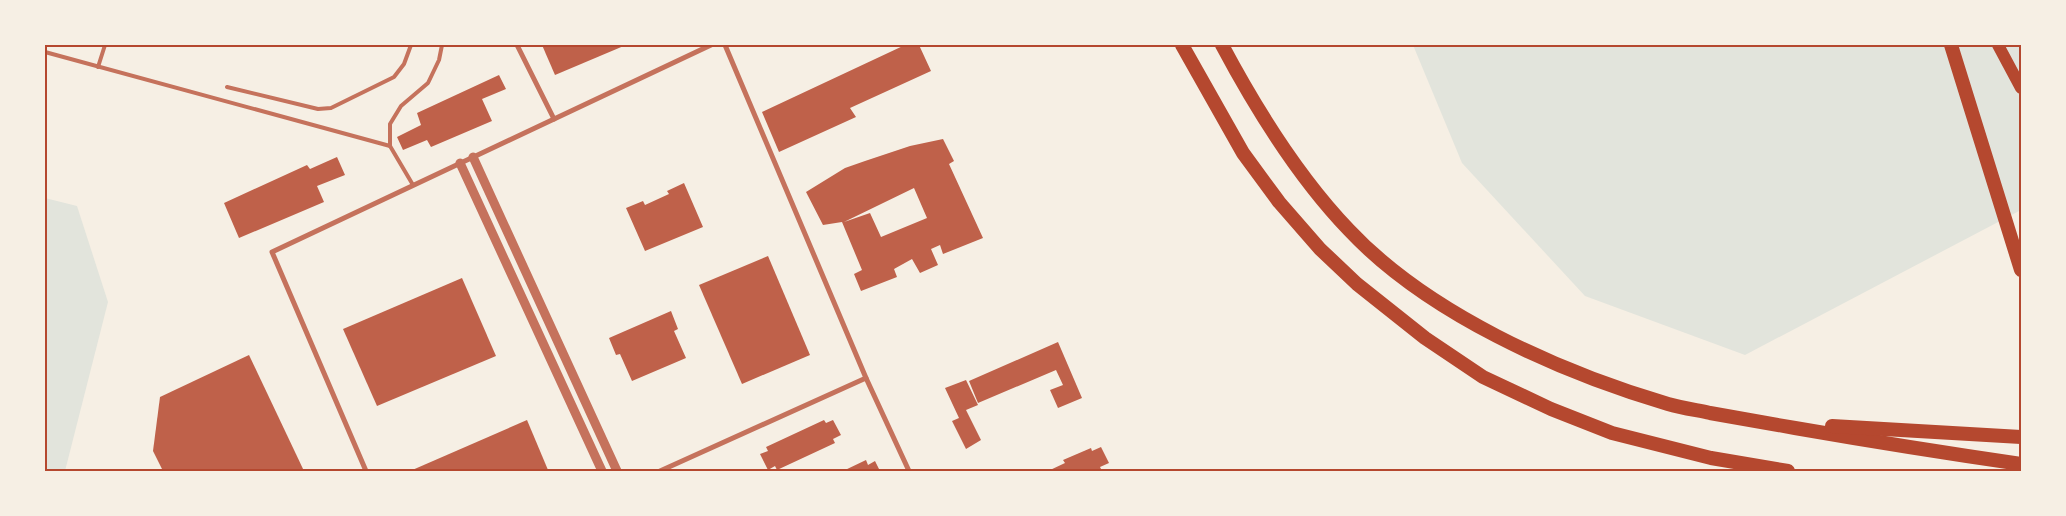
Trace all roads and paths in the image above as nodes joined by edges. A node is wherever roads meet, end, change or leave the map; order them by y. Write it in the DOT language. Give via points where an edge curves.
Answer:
graph roads {
  1 [pos="105,45"];
  2 [pos="411,45"];
  3 [pos="442,45"];
  4 [pos="517,45"];
  5 [pos="711,45"];
  6 [pos="725,45"];
  7 [pos="1182,45"];
  8 [pos="1222,45"];
  9 [pos="1951,45"];
  10 [pos="1998,45"];
  11 [pos="45,52"];
  12 [pos="98,67"];
  13 [pos="227,87"];
  14 [pos="2021,88"];
  15 [pos="554,119"];
  16 [pos="390,146"];
  17 [pos="473,157"];
  18 [pos="460,163"];
  19 [pos="412,185"];
  20 [pos="2021,270"];
  21 [pos="866,378"];
  22 [pos="1761,422"];
  23 [pos="2021,437"];
  24 [pos="2021,464"];
  25 [pos="366,471"];
  26 [pos="602,471"];
  27 [pos="617,471"];
  28 [pos="660,471"];
  29 [pos="909,471"];
  30 [pos="1788,471"];
  1 -- 12 [label="lane"];
  2 -- 13 [label="lane" via="404,64 394,77 331,108 318,109"];
  3 -- 16 [label="lane" via="439,60 428,82 401,106 390,124"];
  4 -- 15 [label="street"];
  5 -- 15 [label="street"];
  6 -- 21 [label="street"];
  7 -- 30 [label="highway" via="1242,153 1280,202 1320,249 1425,338 1483,377 1612,433 1711,458"];
  8 -- 22 [label="highway" via="1304,177 1349,230 1395,272 1445,307 1585,376 1670,405"];
  9 -- 20 [label="highway"];
  10 -- 14 [label="main road"];
  11 -- 12 [label="lane"];
  12 -- 16 [label="lane"];
  15 -- 17 [label="street"];
  16 -- 19 [label="lane"];
  17 -- 18 [label="street"];
  17 -- 27 [label="street"];
  18 -- 19 [label="street"];
  18 -- 26 [label="street"];
  19 -- 25 [label="street" via="272,252"];
  21 -- 28 [label="street"];
  21 -- 29 [label="street"];
  22 -- 23 [label="highway"];
  22 -- 24 [label="highway"];
}
